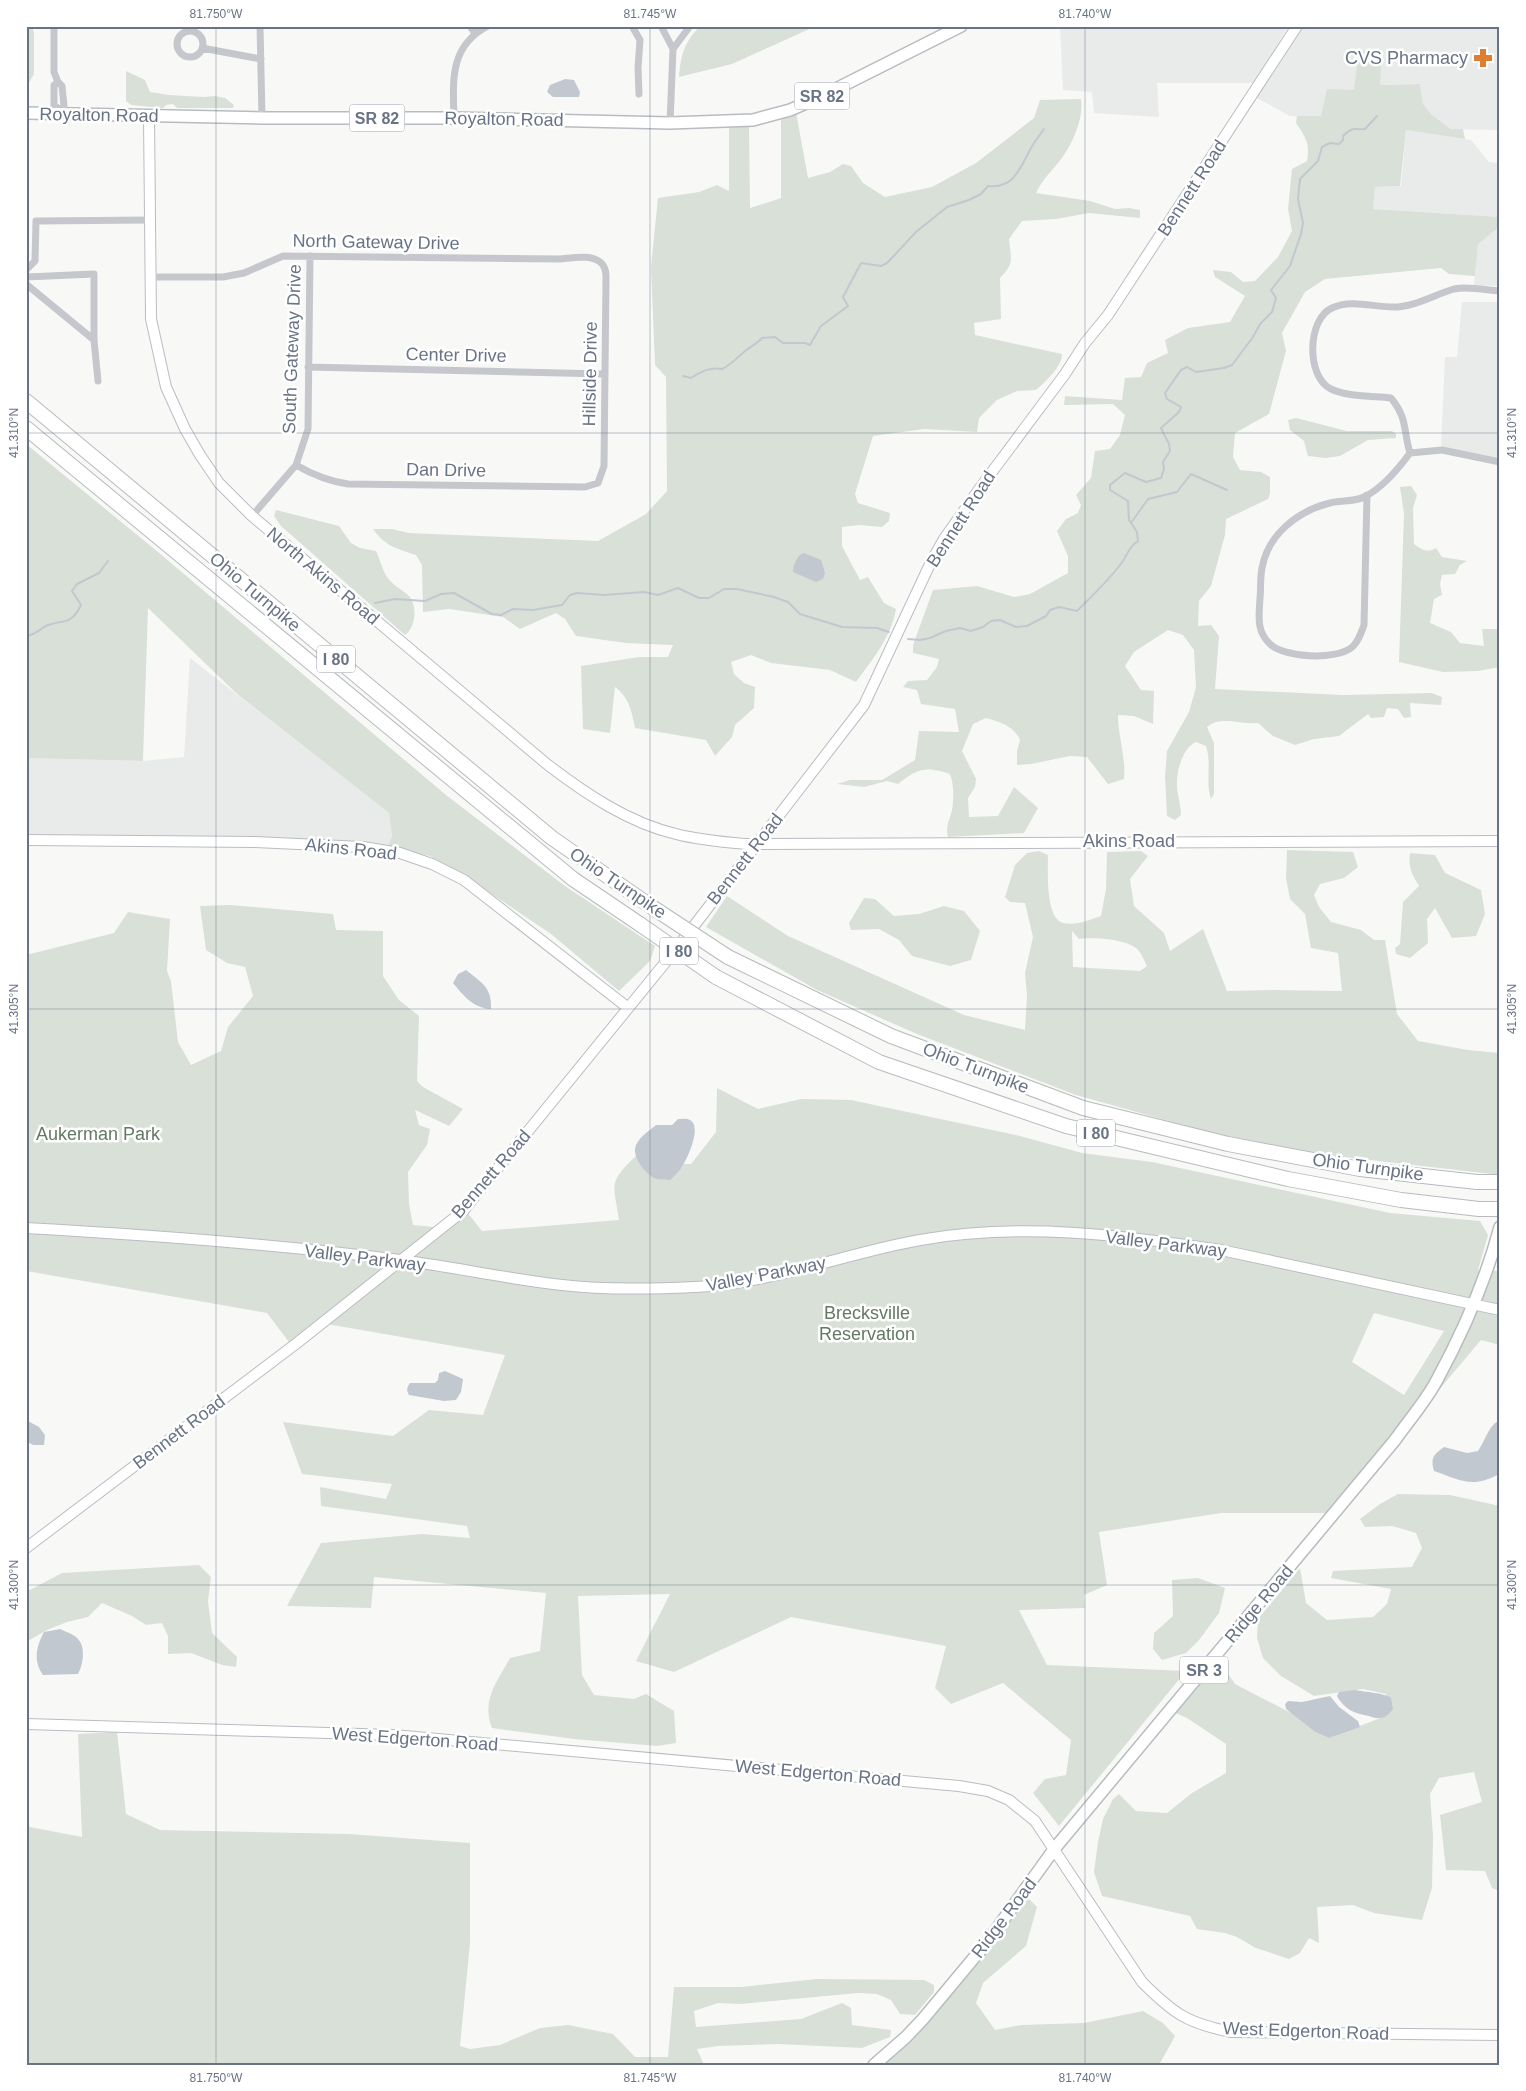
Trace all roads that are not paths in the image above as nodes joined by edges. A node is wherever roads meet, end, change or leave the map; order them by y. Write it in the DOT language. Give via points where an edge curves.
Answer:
graph roads {
  1 [pos="54,26"];
  2 [pos="260,26"];
  3 [pos="470,26"];
  4 [pos="488,26"];
  5 [pos="632,26"];
  6 [pos="661,26"];
  7 [pos="690,26"];
  8 [pos="961,26"];
  9 [pos="1297,26"];
  10 [pos="476,34"];
  11 [pos="202,48"];
  12 [pos="673,49"];
  13 [pos="261,59"];
  14 [pos="639,94"];
  15 [pos="59,111"];
  16 [pos="26,113"];
  17 [pos="149,116"];
  18 [pos="262,118"];
  19 [pos="454,118"];
  20 [pos="670,122"];
  21 [pos="150,220"];
  22 [pos="310,256"];
  23 [pos="603,265"];
  24 [pos="26,270"];
  25 [pos="150,277"];
  26 [pos="26,278"];
  27 [pos="26,284"];
  28 [pos="1500,291"];
  29 [pos="94,340"];
  30 [pos="308,367"];
  31 [pos="604,374"];
  32 [pos="98,381"];
  33 [pos="26,402"];
  34 [pos="26,428"];
  35 [pos="1410,453"];
  36 [pos="1500,462"];
  37 [pos="296,465"];
  38 [pos="598,483"];
  39 [pos="1367,495"];
  40 [pos="252,516"];
  41 [pos="26,840"];
  42 [pos="1500,841"];
  43 [pos="757,843"];
  44 [pos="627,1008"];
  45 [pos="1500,1182"];
  46 [pos="1500,1209"];
  47 [pos="1500,1227"];
  48 [pos="26,1228"];
  49 [pos="401,1260"];
  50 [pos="1474,1304"];
  51 [pos="1500,1310"];
  52 [pos="26,1548"];
  53 [pos="26,1724"];
  54 [pos="1055,1848"];
  55 [pos="1500,2035"];
  56 [pos="874,2065"];
  1 -- 15 [label="street" via="54,72 58,82 54,85 54,105"];
  2 -- 13 [label="street"];
  3 -- 10 [label="street"];
  4 -- 10 [label="street"];
  5 -- 14 [label="street" via="640,40"];
  6 -- 12 [label="street"];
  7 -- 12 [label="street"];
  8 -- 20 [label="main road, Royalton Road / SR 82" via="790,110 753,120"];
  9 -- 43 [label="street, Bennett Road" via="1108,315 944,539 864,706"];
  10 -- 19 [label="street" via="462,49 454,68"];
  11 -- 13 [label="street"];
  12 -- 20 [label="street"];
  13 -- 18 [label="street"];
  15 -- 16 [label="main road, Royalton Road / SR 82"];
  15 -- 17 [label="main road, Royalton Road / SR 82"];
  17 -- 18 [label="main road, Royalton Road / SR 82"];
  17 -- 21 [label="street, North Akins Road"];
  18 -- 19 [label="main road, Royalton Road / SR 82"];
  19 -- 20 [label="main road, Royalton Road / SR 82"];
  21 -- 24 [label="street" via="36,221 35,261"];
  21 -- 25 [label="street, North Akins Road"];
  22 -- 23 [label="street, North Gateway Drive" via="587,258"];
  22 -- 25 [label="street, North Gateway Drive" via="283,256 246,272 223,277"];
  22 -- 30 [label="street, South Gateway Drive"];
  23 -- 31 [label="street, Hillside Drive" via="606,277"];
  25 -- 40 [label="street, North Akins Road" via="151,319 166,387 184,429 200,455 219,483"];
  26 -- 29 [label="street" via="94,274"];
  27 -- 29 [label="street"];
  28 -- 35 [label="street" via="1456,289 1410,306 1345,304 1331,308 1315,326 1314,363 1318,379 1330,389 1348,394 1391,398 1406,426"];
  29 -- 32 [label="street"];
  30 -- 31 [label="street, Center Drive"];
  30 -- 37 [label="street, South Gateway Drive" via="308,429"];
  31 -- 38 [label="street, Hillside Drive" via="604,466"];
  33 -- 45 [label="highway, Ohio Turnpike / I 80, bridge" via="552,838 728,956 891,1036 1083,1108 1228,1144 1360,1169"];
  34 -- 46 [label="highway, Ohio Turnpike / I 80, bridge" via="573,879 716,977 879,1062 1066,1126 1288,1179 1401,1200"];
  35 -- 36 [label="street" via="1442,450"];
  35 -- 39 [label="street" via="1396,473"];
  37 -- 38 [label="street, Dan Drive" via="329,481 348,484 585,487"];
  37 -- 40 [label="street, South Gateway Drive"];
  39 -- 39 [label="street" via="1364,625 1360,636 1351,648 1323,656 1304,656 1272,647 1259,626 1262,568 1268,548 1280,530 1299,516 1329,503"];
  40 -- 43 [label="street, North Akins Road" via="578,788 639,821 676,834"];
  41 -- 44 [label="street, Akins Road" via="255,842 363,847 400,853 464,880"];
  42 -- 43 [label="street, Akins Road"];
  43 -- 44 [label="street, Bennett Road"];
  44 -- 49 [label="street, Bennett Road" via="463,1211"];
  47 -- 50 [label="main road, Ridge Road / SR 3"];
  48 -- 49 [label="street, Valley Parkway" via="228,1242"];
  49 -- 50 [label="street, Valley Parkway" via="565,1286 696,1287 787,1273 924,1239 1002,1231 1051,1231 1221,1250"];
  49 -- 52 [label="street, Bennett Road"];
  50 -- 51 [label="street, Valley Parkway"];
  50 -- 54 [label="main road, Ridge Road / SR 3" via="1437,1381 1395,1440"];
  53 -- 54 [label="street, West Edgerton Road" via="394,1735 959,1786 988,1791 1009,1800 1035,1821"];
  54 -- 55 [label="street, West Edgerton Road" via="1142,1982 1183,2018 1204,2027 1231,2032"];
  54 -- 56 [label="main road, Ridge Road / SR 3" via="994,1933 906,2037"];
}
